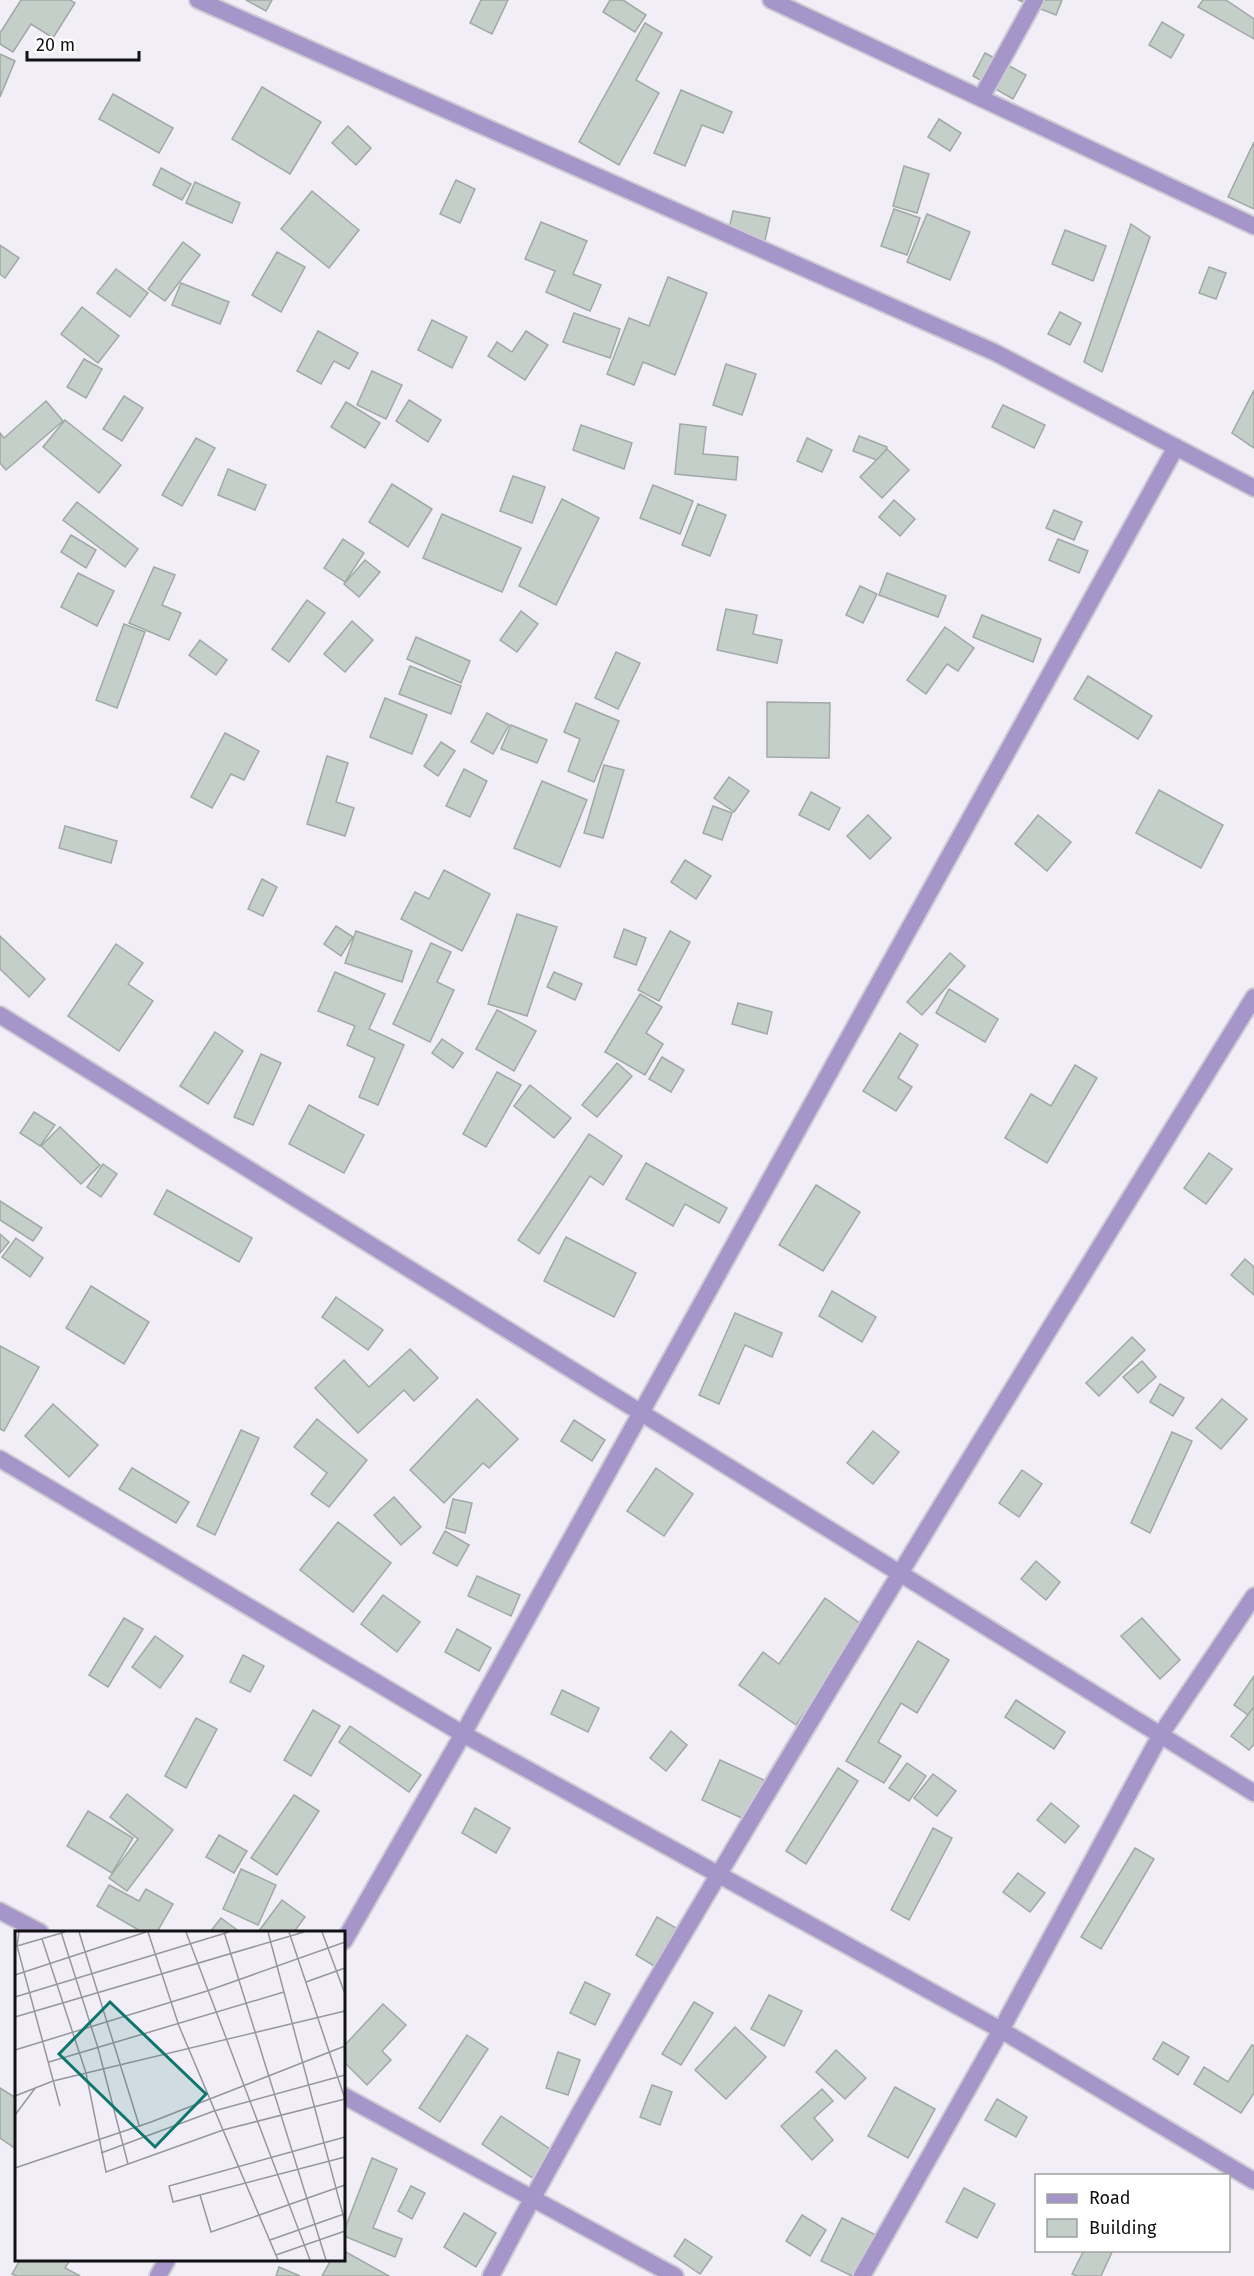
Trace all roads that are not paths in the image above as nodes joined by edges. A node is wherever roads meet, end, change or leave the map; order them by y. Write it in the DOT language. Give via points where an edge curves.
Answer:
graph roads {
  1 [pos="198,0"];
  2 [pos="771,0"];
  3 [pos="1035,0"];
  4 [pos="981,98"];
  5 [pos="1254,226"];
  6 [pos="1176,447"];
  7 [pos="1254,488"];
  8 [pos="1254,997"];
  9 [pos="0,1016"];
  10 [pos="641,1412"];
  11 [pos="0,1459"];
  12 [pos="900,1573"];
  13 [pos="1254,1596"];
  14 [pos="463,1734"];
  15 [pos="1161,1734"];
  16 [pos="1254,1793"];
  17 [pos="718,1875"];
  18 [pos="0,1911"];
  19 [pos="38,1931"];
  20 [pos="345,1939"];
  21 [pos="1001,2030"];
  22 [pos="345,2097"];
  23 [pos="1254,2181"];
  24 [pos="532,2199"];
  25 [pos="166,2261"];
  26 [pos="158,2276"];
  27 [pos="491,2276"];
  28 [pos="675,2276"];
  29 [pos="862,2276"];
  1 -- 6 [label="street" via="994,352"];
  2 -- 4 [label="street"];
  3 -- 4 [label="street"];
  4 -- 5 [label="street"];
  6 -- 7 [label="street"];
  6 -- 10 [label="street"];
  8 -- 12 [label="street"];
  9 -- 10 [label="street"];
  10 -- 12 [label="street"];
  10 -- 14 [label="street"];
  11 -- 14 [label="street"];
  12 -- 15 [label="street"];
  12 -- 17 [label="street"];
  13 -- 15 [label="street"];
  14 -- 17 [label="street"];
  14 -- 20 [label="street"];
  15 -- 16 [label="street"];
  15 -- 21 [label="street"];
  17 -- 21 [label="street"];
  17 -- 24 [label="street"];
  18 -- 19 [label="street"];
  21 -- 23 [label="street"];
  21 -- 29 [label="street"];
  22 -- 24 [label="street"];
  24 -- 27 [label="street"];
  24 -- 28 [label="street"];
  25 -- 26 [label="street"];
}
